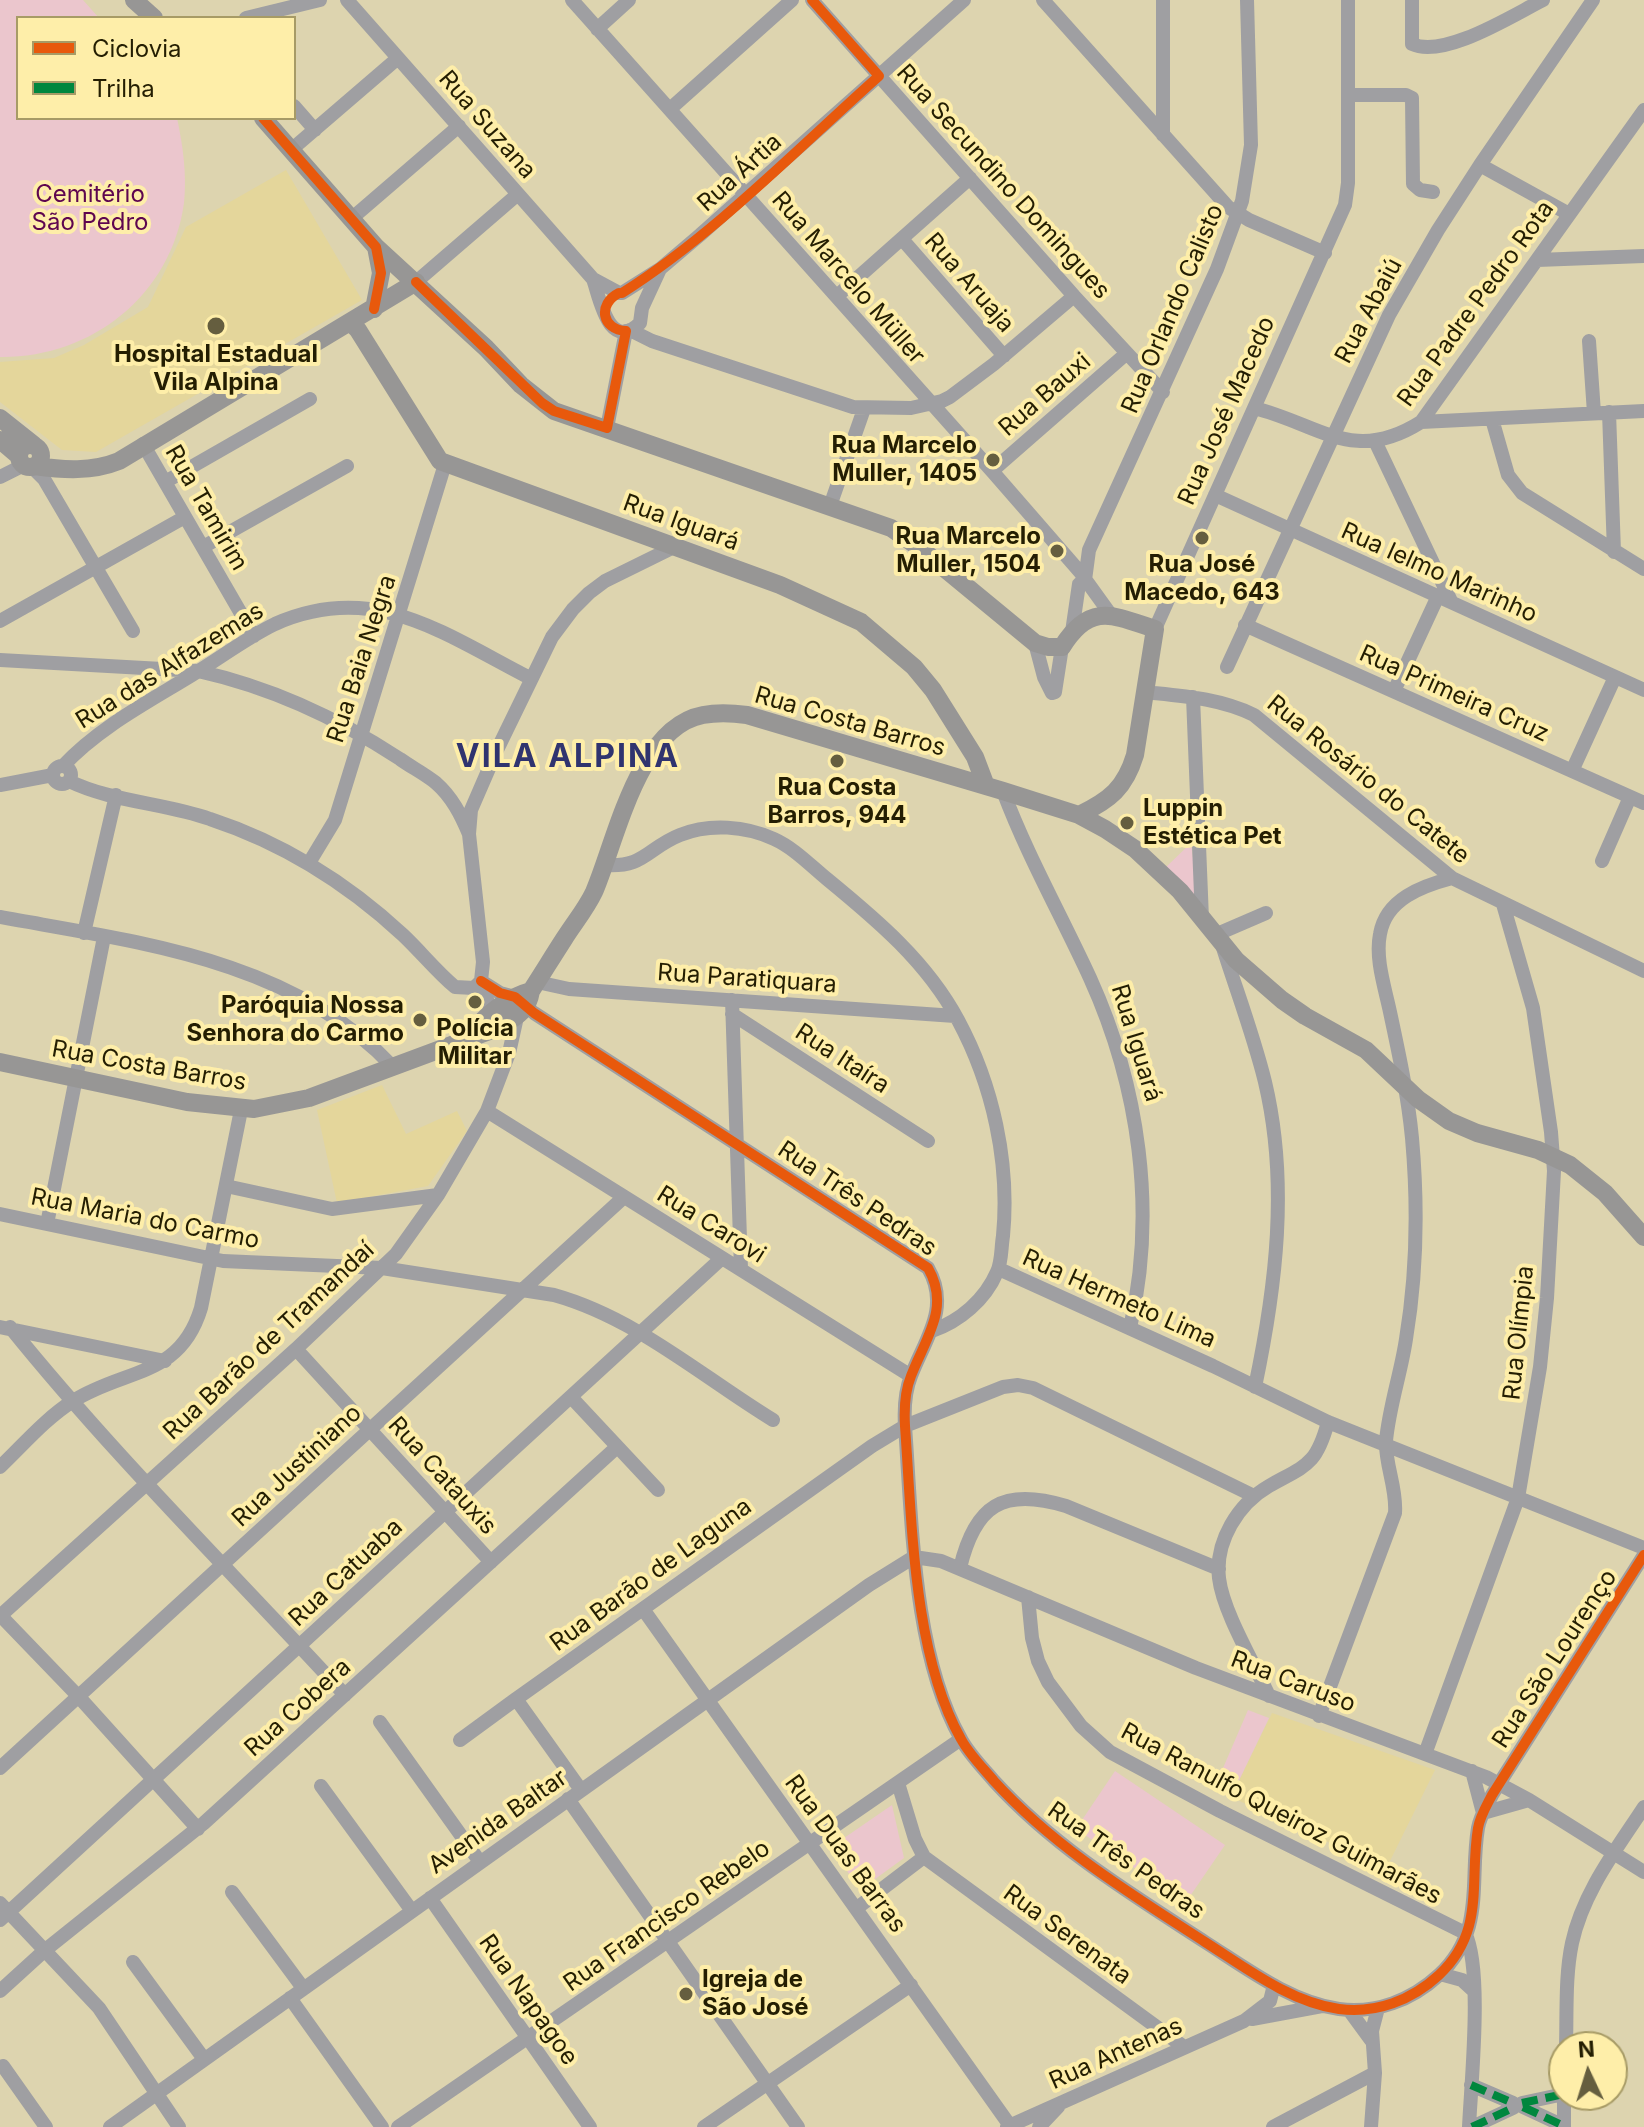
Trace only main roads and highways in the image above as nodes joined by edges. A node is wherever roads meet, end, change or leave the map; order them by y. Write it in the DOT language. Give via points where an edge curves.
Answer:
graph roads {
  1 [pos="147,5"];
  2 [pos="165,16"];
  3 [pos="265,120"];
  4 [pos="275,120"];
  5 [pos="294,147"];
  6 [pos="355,216"];
  7 [pos="376,247"];
  8 [pos="416,282"];
  9 [pos="374,309"];
  10 [pos="350,322"];
  11 [pos="0,418"];
  12 [pos="0,440"];
  13 [pos="29,459"];
  14 [pos="995,788"];
  15 [pos="1079,815"];
  16 [pos="0,1062"];
  17 [pos="1644,1237"];
  1 -- 2 [label="main road"];
  3 -- 5 [label="main road"];
  4 -- 5 [label="main road"];
  5 -- 6 [label="main road"];
  6 -- 7 [label="main road"];
  6 -- 8 [label="main road" via="404,262"];
  7 -- 8 [label="main road"];
  7 -- 9 [label="main road" via="381,273"];
  8 -- 9 [label="main road"];
  8 -- 15 [label="main road, Rua José Macedo" via="554,411 873,520 905,537 1035,643 1048,647 1067,640 1079,624 1105,615 1155,629 1129,776 1100,805"];
  9 -- 10 [label="main road"];
  10 -- 13 [label="main road" via="136,448 69,462"];
  10 -- 14 [label="main road, Rua Iguará" via="445,464 780,585 861,622 933,690"];
  11 -- 13 [label="main road"];
  12 -- 13 [label="main road"];
  14 -- 15 [label="main road, Rua Costa Barros"];
  14 -- 16 [label="main road, Rua Costa Barros" via="747,715 689,719 669,734 642,769 593,894 525,999 470,1036 309,1098 241,1110"];
  15 -- 17 [label="main road, Rua Costa Barros" via="1135,849 1180,891 1218,940 1282,1000 1366,1050 1449,1121 1570,1165 1605,1193"];
}
